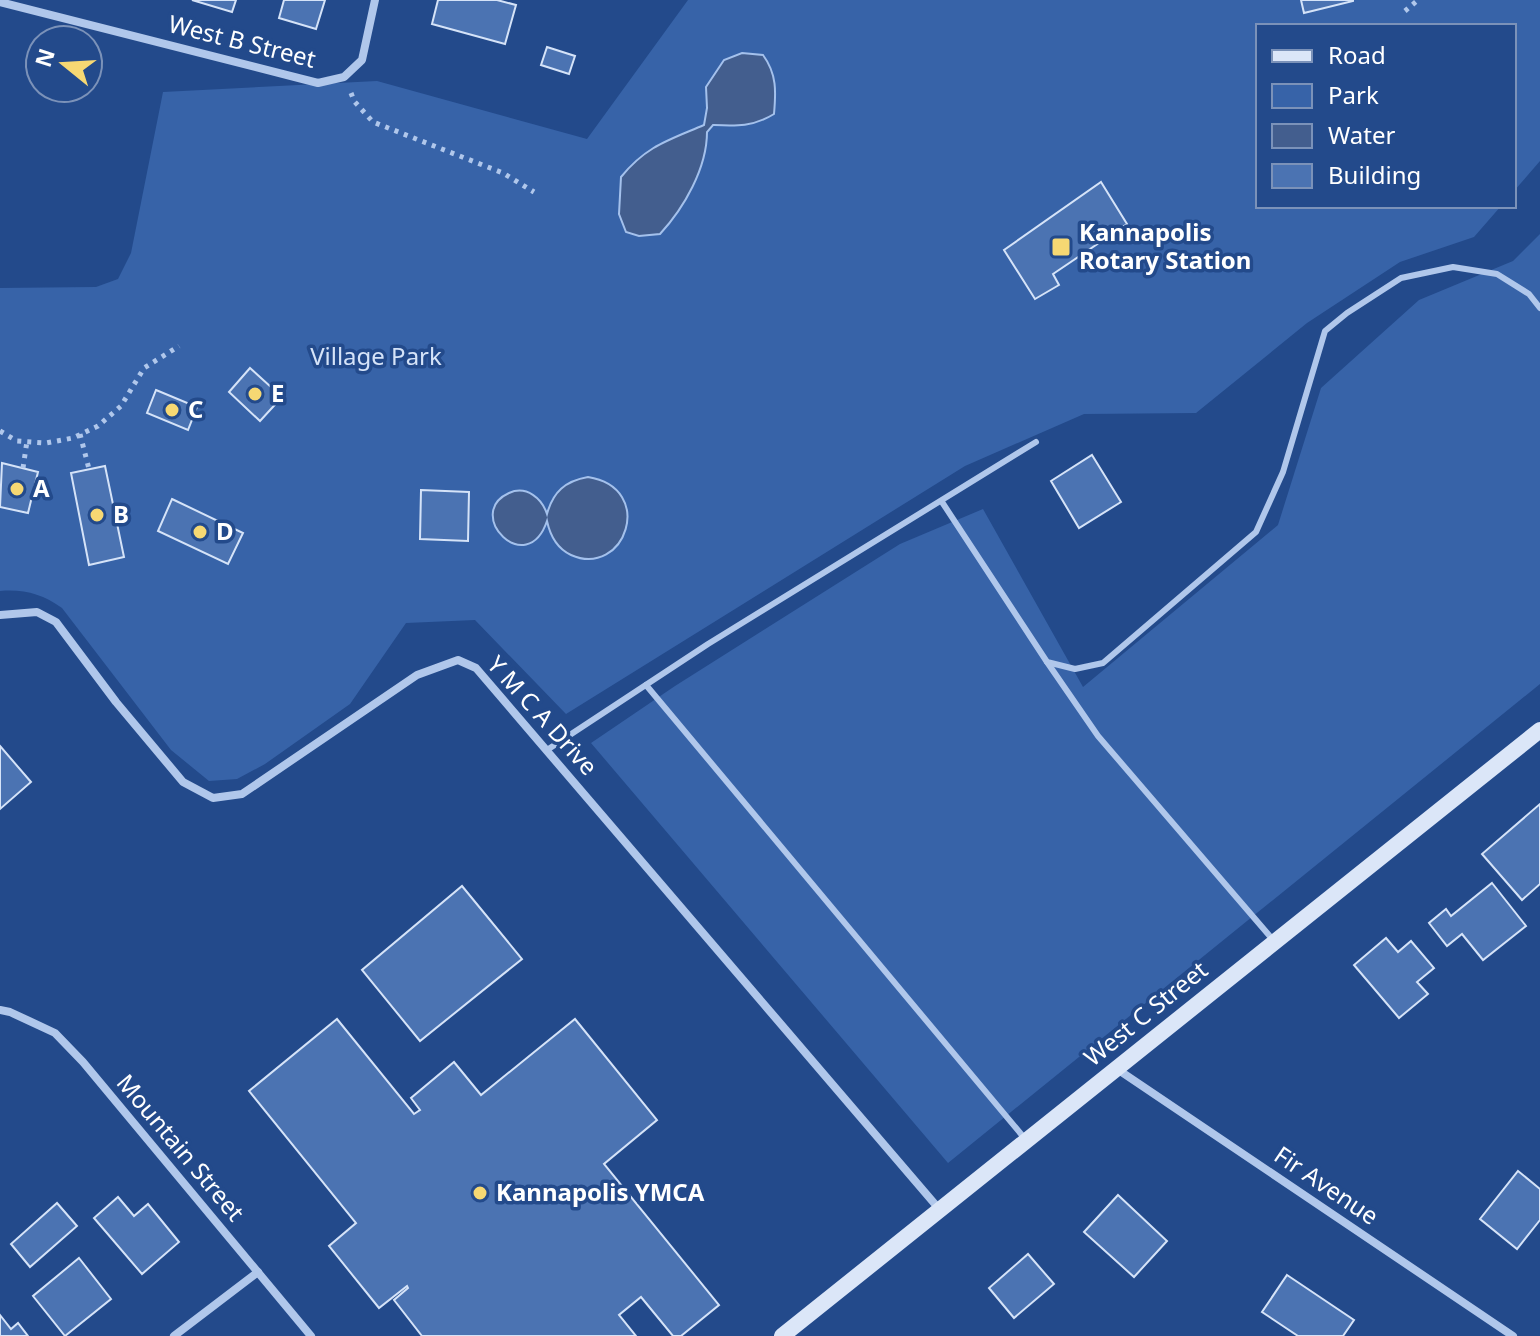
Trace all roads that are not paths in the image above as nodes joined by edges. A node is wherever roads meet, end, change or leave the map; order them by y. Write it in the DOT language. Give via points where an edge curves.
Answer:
graph roads {
  1 [pos="375,0"];
  2 [pos="0,2"];
  3 [pos="1540,308"];
  4 [pos="1036,442"];
  5 [pos="942,502"];
  6 [pos="0,615"];
  7 [pos="1047,662"];
  8 [pos="646,685"];
  9 [pos="1538,735"];
  10 [pos="547,750"];
  11 [pos="1275,942"];
  12 [pos="0,1010"];
  13 [pos="1116,1069"];
  14 [pos="1027,1140"];
  15 [pos="940,1210"];
  16 [pos="258,1272"];
  17 [pos="174,1336"];
  18 [pos="311,1336"];
  19 [pos="782,1336"];
  20 [pos="1513,1336"];
  1 -- 2 [label="street, West B Street" via="362,60 344,77 318,83"];
  3 -- 7 [label="lane" via="1529,294 1497,274 1453,267 1401,278 1347,313 1325,331 1283,472 1256,532 1103,663 1075,669"];
  4 -- 5 [label="lane"];
  5 -- 7 [label="lane"];
  5 -- 8 [label="lane"];
  6 -- 10 [label="street, Y M C A Drive" via="37,612 56,622 183,782 213,798 242,794 417,675 458,660 476,668"];
  7 -- 11 [label="lane" via="1098,736"];
  8 -- 10 [label="lane"];
  8 -- 14 [label="lane"];
  9 -- 11 [label="main road, West C Street"];
  10 -- 15 [label="street, Y M C A Drive"];
  11 -- 13 [label="main road, West C Street"];
  12 -- 16 [label="street, Mountain Street" via="55,1033 74,1052"];
  13 -- 14 [label="main road, West C Street"];
  13 -- 20 [label="street, Fir Avenue"];
  14 -- 15 [label="main road, West C Street"];
  15 -- 19 [label="main road, West C Street"];
  16 -- 17 [label="street"];
  16 -- 18 [label="street, Mountain Street"];
}
